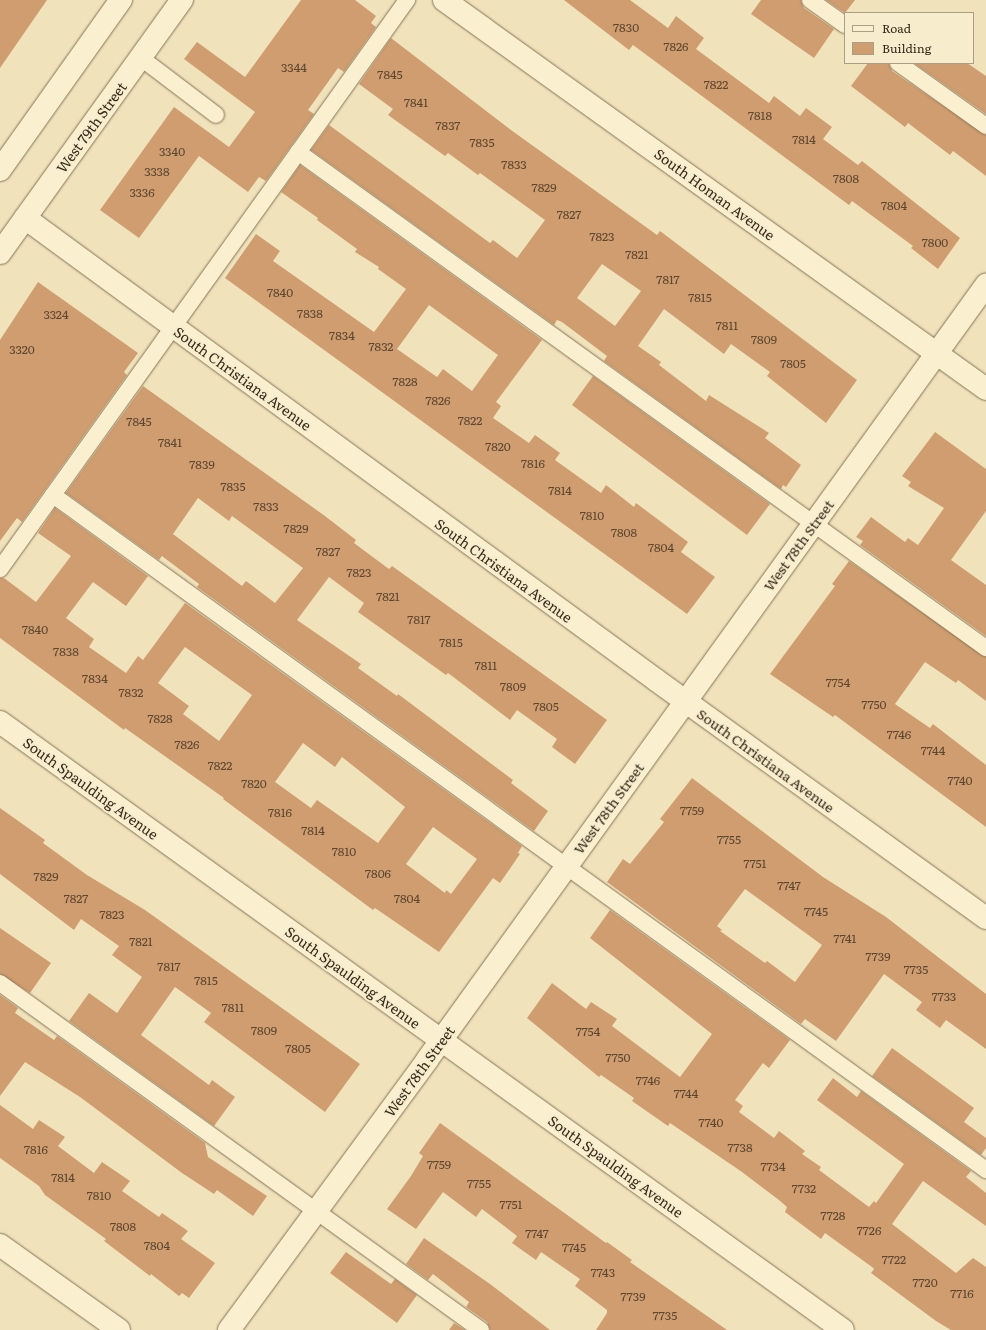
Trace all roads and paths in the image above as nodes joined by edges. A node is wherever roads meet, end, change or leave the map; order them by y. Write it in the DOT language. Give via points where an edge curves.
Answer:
graph roads {
  1 [pos="121,0"];
  2 [pos="182,0"];
  3 [pos="407,0"];
  4 [pos="444,0"];
  5 [pos="810,0"];
  6 [pos="844,24"];
  7 [pos="141,58"];
  8 [pos="899,64"];
  9 [pos="216,115"];
  10 [pos="986,126"];
  11 [pos="298,152"];
  12 [pos="0,170"];
  13 [pos="25,218"];
  14 [pos="0,253"];
  15 [pos="986,285"];
  16 [pos="173,327"];
  17 [pos="936,353"];
  18 [pos="986,389"];
  19 [pos="53,495"];
  20 [pos="813,524"];
  21 [pos="0,569"];
  22 [pos="986,648"];
  23 [pos="685,701"];
  24 [pos="0,722"];
  25 [pos="566,868"];
  26 [pos="986,918"];
  27 [pos="0,983"];
  28 [pos="442,1041"];
  29 [pos="986,1170"];
  30 [pos="316,1211"];
  31 [pos="0,1245"];
  32 [pos="119,1330"];
  33 [pos="229,1330"];
  34 [pos="480,1330"];
  35 [pos="843,1330"];
  1 -- 12 [label="street"];
  2 -- 7 [label="street, West 79th Street"];
  3 -- 11 [label="lane"];
  4 -- 17 [label="street, South Homan Avenue"];
  5 -- 6 [label="lane"];
  7 -- 9 [label="lane"];
  7 -- 13 [label="street, West 79th Street"];
  8 -- 10 [label="lane"];
  11 -- 16 [label="lane"];
  11 -- 20 [label="lane"];
  13 -- 14 [label="street, West 79th Street"];
  13 -- 16 [label="street, South Christiana Avenue"];
  15 -- 17 [label="street, West 78th Street"];
  16 -- 19 [label="lane"];
  16 -- 23 [label="street, South Christiana Avenue"];
  17 -- 18 [label="street, South Homan Avenue"];
  17 -- 20 [label="street, West 78th Street"];
  19 -- 21 [label="lane"];
  19 -- 25 [label="lane"];
  20 -- 22 [label="lane"];
  20 -- 23 [label="street, West 78th Street"];
  23 -- 25 [label="street, West 78th Street"];
  23 -- 26 [label="street, South Christiana Avenue"];
  24 -- 28 [label="street, South Spaulding Avenue"];
  25 -- 28 [label="street, West 78th Street"];
  25 -- 29 [label="lane"];
  27 -- 30 [label="lane"];
  28 -- 30 [label="street, West 78th Street"];
  28 -- 35 [label="street, South Spaulding Avenue"];
  30 -- 33 [label="street, West 78th Street"];
  30 -- 34 [label="lane"];
  31 -- 32 [label="street"];
}
